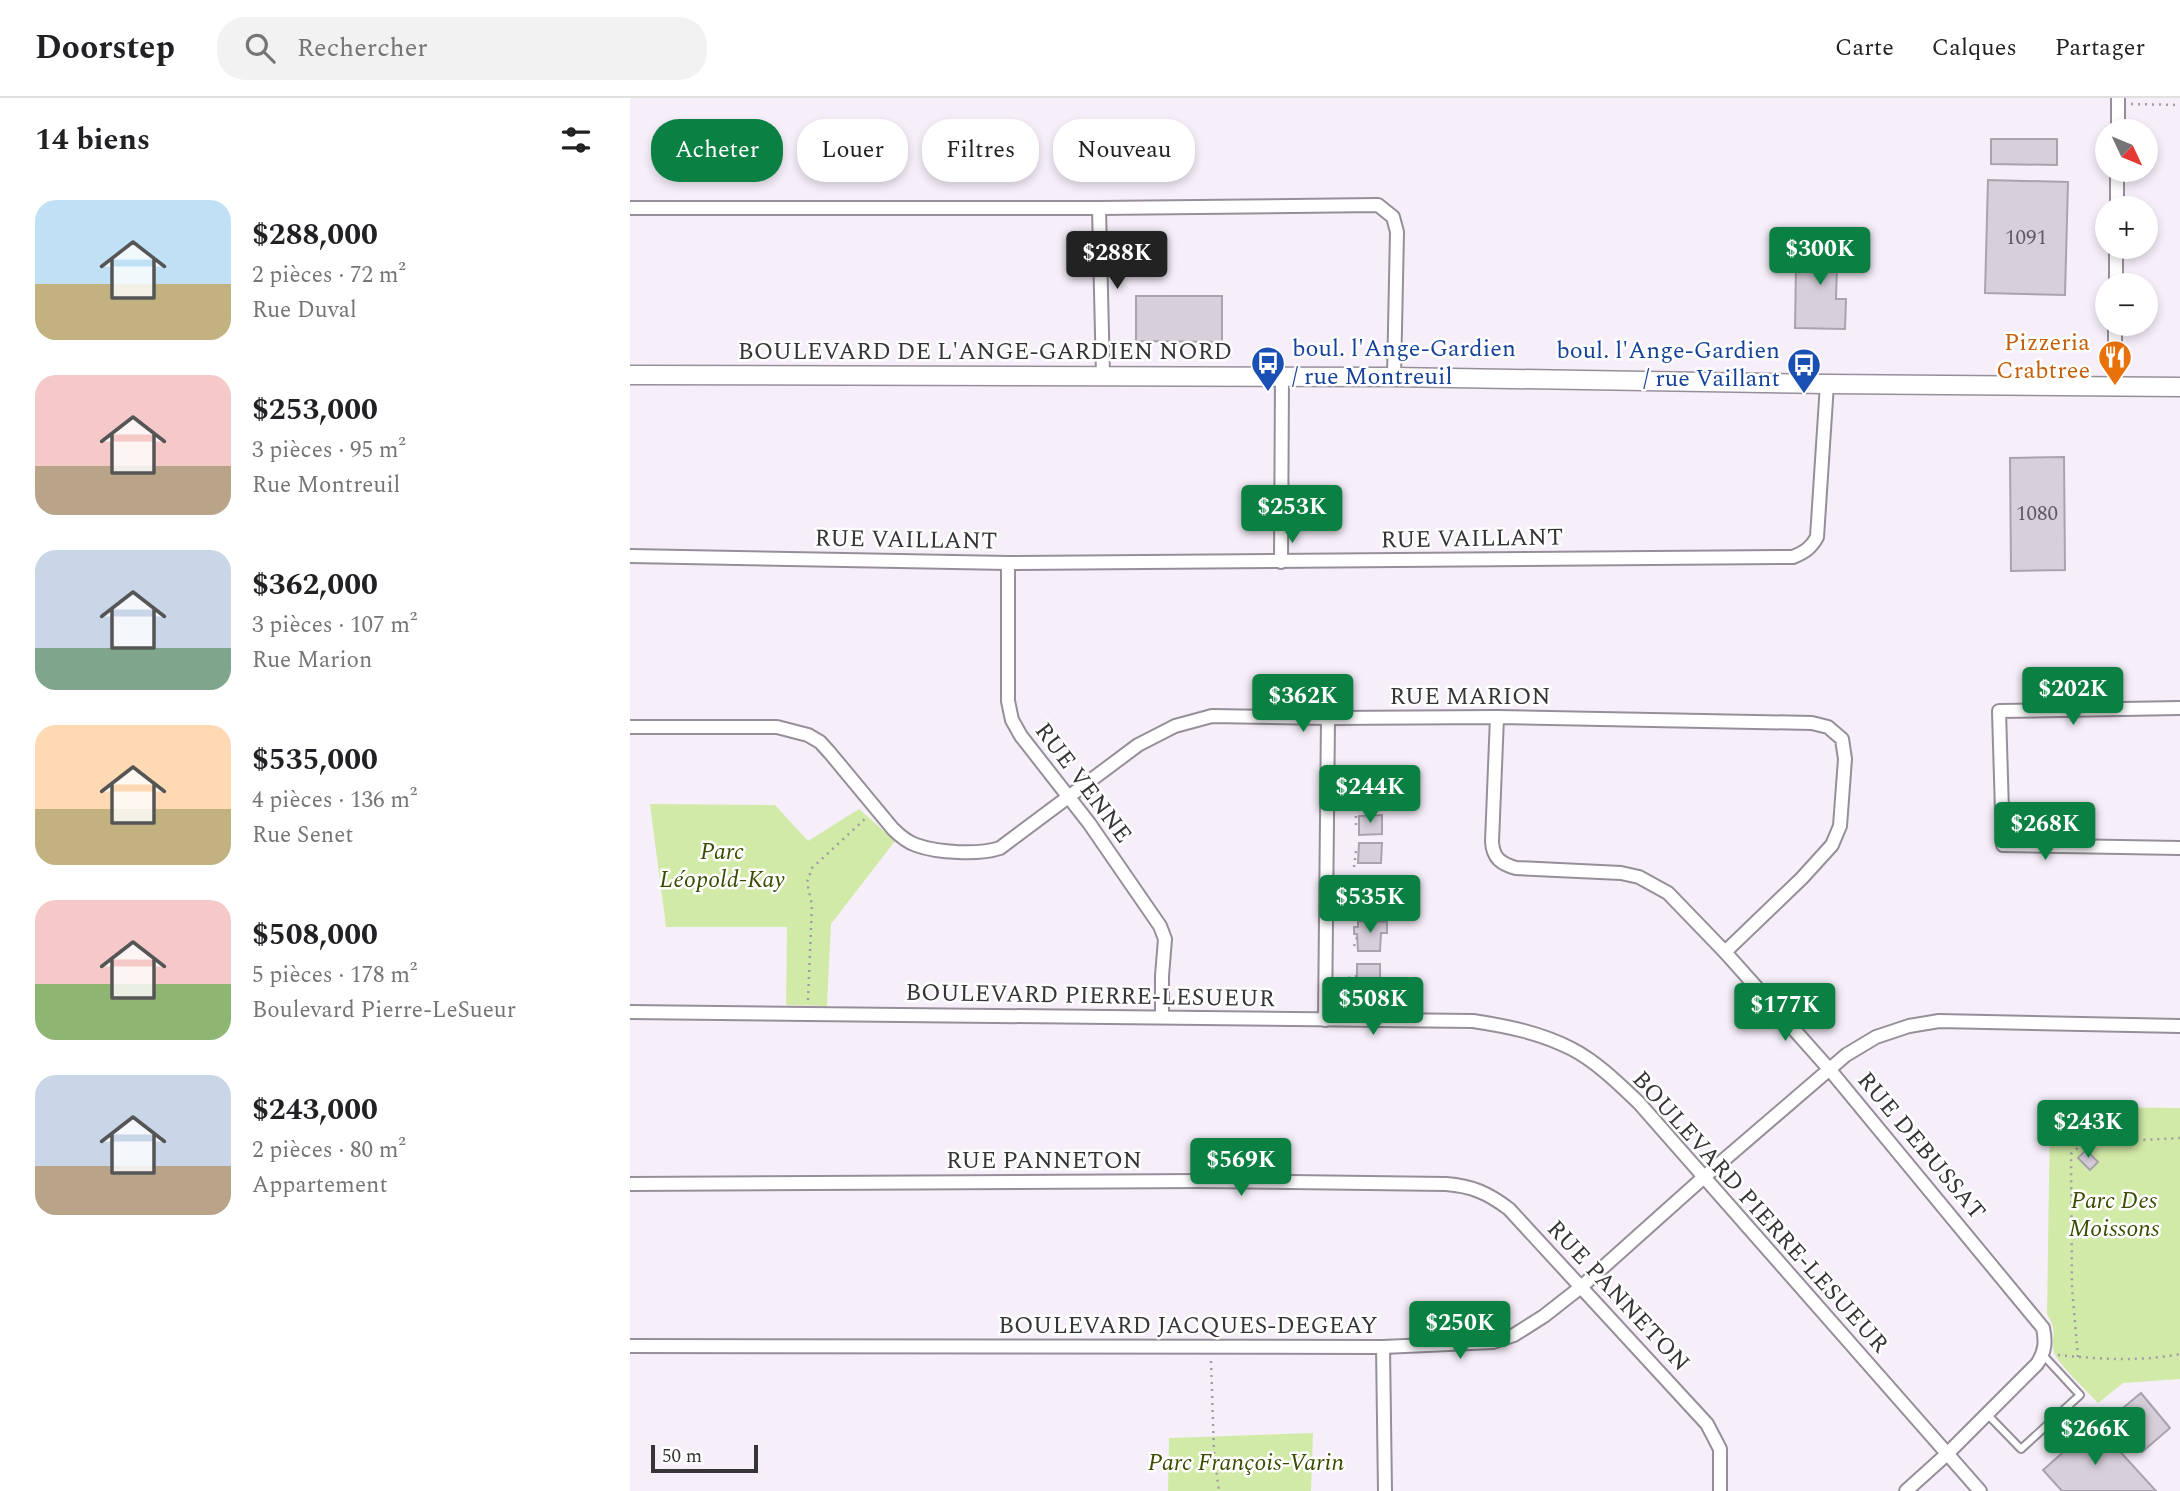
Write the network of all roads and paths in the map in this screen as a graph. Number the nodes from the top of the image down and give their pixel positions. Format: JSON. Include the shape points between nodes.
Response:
{"nodes":[{"id":1,"x":2118,"y":101,"type":"edge"},
{"id":2,"x":2180,"y":105,"type":"edge"},
{"id":3,"x":2118,"y":119,"type":"edge"},
{"id":4,"x":630,"y":208,"type":"edge"},
{"id":5,"x":1099,"y":208,"type":"junction"},
{"id":6,"x":2115,"y":336,"type":"edge"},
{"id":7,"x":630,"y":374,"type":"edge"},
{"id":8,"x":1103,"y":375,"type":"junction"},
{"id":9,"x":1282,"y":377,"type":"junction"},
{"id":10,"x":1394,"y":377,"type":"junction"},
{"id":11,"x":1827,"y":384,"type":"junction"},
{"id":12,"x":2115,"y":387,"type":"junction"},
{"id":13,"x":2180,"y":387,"type":"edge"},
{"id":14,"x":630,"y":556,"type":"edge"},
{"id":15,"x":1281,"y":562,"type":"junction"},
{"id":16,"x":1008,"y":563,"type":"junction"},
{"id":17,"x":2180,"y":708,"type":"edge"},
{"id":18,"x":1497,"y":717,"type":"junction"},
{"id":19,"x":1328,"y":718,"type":"junction"},
{"id":20,"x":630,"y":727,"type":"edge"},
{"id":21,"x":1069,"y":797,"type":"junction"},
{"id":22,"x":876,"y":809,"type":"junction"},
{"id":23,"x":1356,"y":809,"type":"dead end"},
{"id":24,"x":1359,"y":825,"type":"dead end"},
{"id":25,"x":2180,"y":848,"type":"edge"},
{"id":26,"x":1359,"y":852,"type":"dead end"},
{"id":27,"x":1354,"y":867,"type":"dead end"},
{"id":28,"x":1358,"y":894,"type":"dead end"},
{"id":29,"x":1353,"y":903,"type":"dead end"},
{"id":30,"x":1357,"y":937,"type":"dead end"},
{"id":31,"x":1354,"y":946,"type":"dead end"},
{"id":32,"x":1725,"y":951,"type":"junction"},
{"id":33,"x":1357,"y":976,"type":"dead end"},
{"id":34,"x":1348,"y":978,"type":"dead end"},
{"id":35,"x":630,"y":1012,"type":"edge"},
{"id":36,"x":807,"y":1013,"type":"junction"},
{"id":37,"x":1163,"y":1016,"type":"junction"},
{"id":38,"x":1325,"y":1020,"type":"junction"},
{"id":39,"x":2180,"y":1026,"type":"edge"},
{"id":40,"x":1830,"y":1070,"type":"junction"},
{"id":41,"x":2180,"y":1138,"type":"edge"},
{"id":42,"x":1704,"y":1177,"type":"junction"},
{"id":43,"x":630,"y":1184,"type":"edge"},
{"id":44,"x":1581,"y":1287,"type":"junction"},
{"id":45,"x":630,"y":1346,"type":"edge"},
{"id":46,"x":1210,"y":1347,"type":"junction"},
{"id":47,"x":1383,"y":1348,"type":"junction"},
{"id":48,"x":2043,"y":1354,"type":"junction"},
{"id":49,"x":2180,"y":1354,"type":"edge"},
{"id":50,"x":2078,"y":1357,"type":"junction"},
{"id":51,"x":1987,"y":1414,"type":"junction"},
{"id":52,"x":1947,"y":1454,"type":"junction"},
{"id":53,"x":1219,"y":1491,"type":"edge"},
{"id":54,"x":1385,"y":1491,"type":"edge"},
{"id":55,"x":1720,"y":1491,"type":"edge"},
{"id":56,"x":1906,"y":1491,"type":"edge"},
{"id":57,"x":1980,"y":1491,"type":"edge"}],
"edges":[{"from":1,"to":2,"type":"path"},
{"from":1,"to":3,"type":"street"},
{"from":4,"to":5,"type":"street"},
{"from":5,"to":8,"type":"street"},
{"from":5,"to":10,"type":"street","via":[[1378,205],[1393,217],[1397,232]]},
{"from":6,"to":12,"type":"street"},
{"from":7,"to":8,"type":"main road","name":"BOULEVARD DE L'ANGE-GARDIEN NORD"},
{"from":8,"to":9,"type":"main road","name":"BOULEVARD DE L'ANGE-GARDIEN NORD"},
{"from":9,"to":10,"type":"main road","name":"BOULEVARD DE L'ANGE-GARDIEN NORD"},
{"from":9,"to":15,"type":"street"},
{"from":10,"to":11,"type":"main road","name":"BOULEVARD DE L'ANGE-GARDIEN NORD"},
{"from":11,"to":12,"type":"main road","name":"BOULEVARD DE L'ANGE-GARDIEN NORD"},
{"from":11,"to":15,"type":"street","name":"RUE VAILLANT","via":[[1817,537],[1805,552],[1793,557]]},
{"from":12,"to":13,"type":"main road","name":"BOULEVARD DE L'ANGE-GARDIEN NORD"},
{"from":14,"to":16,"type":"street","name":"RUE VAILLANT"},
{"from":15,"to":16,"type":"street","name":"RUE VAILLANT"},
{"from":16,"to":21,"type":"street","name":"RUE VENNE","via":[[1008,701],[1012,720]]},
{"from":17,"to":25,"type":"street","via":[[1999,711],[2003,845]]},
{"from":18,"to":19,"type":"street","name":"RUE MARION"},
{"from":18,"to":32,"type":"street","name":"RUE DEBUSSAT","via":[[1492,842],[1498,860],[1516,868],[1639,877],[1668,892]]},
{"from":18,"to":32,"type":"street","name":"RUE MARION","via":[[1812,723],[1828,727],[1842,739],[1840,826],[1832,845]]},
{"from":19,"to":21,"type":"street","name":"RUE MARION","via":[[1212,716],[1191,721],[1138,745]]},
{"from":19,"to":38,"type":"street"},
{"from":20,"to":22,"type":"street","name":"RUE MARION","via":[[777,727],[808,735],[820,742]]},
{"from":21,"to":22,"type":"street","name":"RUE MARION","via":[[1000,848],[982,852],[914,845]]},
{"from":21,"to":37,"type":"street","name":"RUE VENNE","via":[[1160,926],[1165,939]]},
{"from":22,"to":36,"type":"path","via":[[812,868],[807,882],[812,905]]},
{"from":23,"to":24,"type":"path"},
{"from":26,"to":27,"type":"path"},
{"from":28,"to":29,"type":"path","via":[[1353,894]]},
{"from":30,"to":31,"type":"path"},
{"from":32,"to":40,"type":"street","name":"RUE DEBUSSAT"},
{"from":33,"to":34,"type":"path"},
{"from":35,"to":36,"type":"street","name":"BOULEVARD PIERRE-LESUEUR"},
{"from":36,"to":37,"type":"street","name":"BOULEVARD PIERRE-LESUEUR"},
{"from":37,"to":38,"type":"street","name":"BOULEVARD PIERRE-LESUEUR"},
{"from":38,"to":42,"type":"street","name":"BOULEVARD PIERRE-LESUEUR","via":[[1473,1021],[1531,1032],[1573,1049],[1639,1103]]},
{"from":39,"to":40,"type":"street","name":"BOULEVARD JACQUES-DEGEAY","via":[[1939,1021],[1876,1037]]},
{"from":40,"to":42,"type":"street","name":"BOULEVARD JACQUES-DEGEAY"},
{"from":40,"to":48,"type":"street","name":"RUE DEBUSSAT","via":[[2032,1313],[2043,1328]]},
{"from":41,"to":50,"type":"path","via":[[2083,1143],[2071,1154],[2072,1288]]},
{"from":42,"to":44,"type":"street","name":"BOULEVARD JACQUES-DEGEAY"},
{"from":42,"to":52,"type":"street","name":"BOULEVARD PIERRE-LESUEUR"},
{"from":43,"to":44,"type":"street","name":"RUE PANNETON","via":[[1201,1181],[1457,1185],[1490,1195],[1509,1209]]},
{"from":44,"to":47,"type":"street","name":"BOULEVARD JACQUES-DEGEAY","via":[[1534,1323],[1493,1342]]},
{"from":44,"to":55,"type":"street","name":"RUE PANNETON","via":[[1712,1431],[1720,1449]]},
{"from":45,"to":46,"type":"street","name":"BOULEVARD JACQUES-DEGEAY"},
{"from":46,"to":47,"type":"street","name":"BOULEVARD JACQUES-DEGEAY"},
{"from":46,"to":53,"type":"path"},
{"from":47,"to":54,"type":"street"},
{"from":48,"to":50,"type":"path"},
{"from":48,"to":51,"type":"street"},
{"from":48,"to":51,"type":"lane","via":[[2080,1395],[2021,1449]]},
{"from":49,"to":50,"type":"path","via":[[2110,1360]]},
{"from":51,"to":52,"type":"street"},
{"from":52,"to":56,"type":"street"},
{"from":52,"to":57,"type":"street","name":"BOULEVARD PIERRE-LESUEUR"}]}
